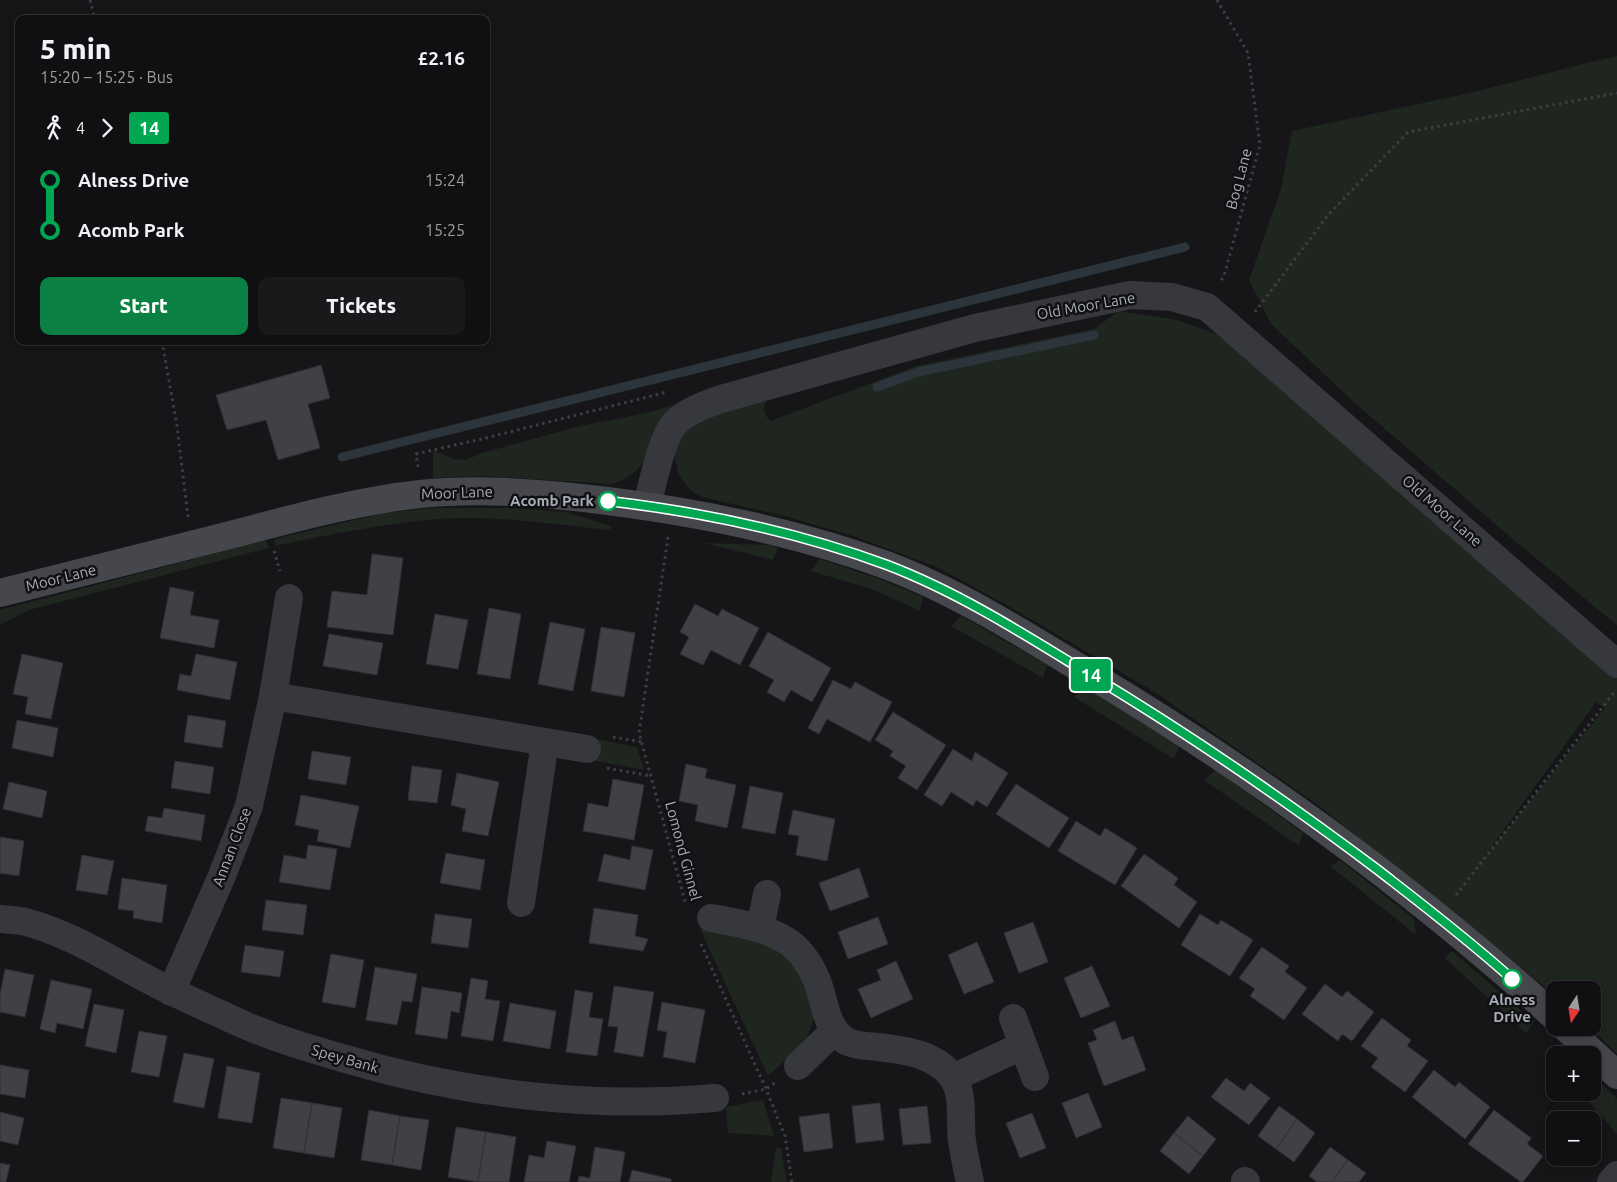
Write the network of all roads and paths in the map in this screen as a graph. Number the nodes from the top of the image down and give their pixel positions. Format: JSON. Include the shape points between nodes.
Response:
{"nodes":[{"id":1,"x":90,"y":0,"type":"edge"},
{"id":2,"x":1217,"y":0,"type":"edge"},
{"id":3,"x":95,"y":15,"type":"edge"},
{"id":4,"x":1617,"y":93,"type":"edge"},
{"id":5,"x":1207,"y":307,"type":"junction"},
{"id":6,"x":1238,"y":334,"type":"junction"},
{"id":7,"x":163,"y":345,"type":"edge"},
{"id":8,"x":669,"y":392,"type":"dead end"},
{"id":9,"x":421,"y":494,"type":"junction"},
{"id":10,"x":659,"y":508,"type":"junction"},
{"id":11,"x":265,"y":526,"type":"junction"},
{"id":12,"x":192,"y":545,"type":"junction"},
{"id":13,"x":0,"y":593,"type":"edge"},
{"id":14,"x":289,"y":598,"type":"joint"},
{"id":15,"x":1617,"y":664,"type":"edge"},
{"id":16,"x":1617,"y":689,"type":"edge"},
{"id":17,"x":273,"y":696,"type":"junction"},
{"id":18,"x":545,"y":742,"type":"junction"},
{"id":19,"x":587,"y":750,"type":"dead end"},
{"id":20,"x":767,"y":894,"type":"dead end"},
{"id":21,"x":521,"y":903,"type":"dead end"},
{"id":22,"x":1438,"y":918,"type":"junction"},
{"id":23,"x":0,"y":919,"type":"edge"},
{"id":24,"x":699,"y":921,"type":"junction"},
{"id":25,"x":760,"y":928,"type":"junction"},
{"id":26,"x":171,"y":992,"type":"junction"},
{"id":27,"x":1546,"y":1009,"type":"edge"},
{"id":28,"x":1013,"y":1018,"type":"dead end"},
{"id":29,"x":834,"y":1031,"type":"junction"},
{"id":30,"x":1575,"y":1036,"type":"edge"},
{"id":31,"x":1022,"y":1046,"type":"junction"},
{"id":32,"x":798,"y":1066,"type":"dead end"},
{"id":33,"x":1617,"y":1075,"type":"edge"},
{"id":34,"x":1035,"y":1077,"type":"dead end"},
{"id":35,"x":952,"y":1078,"type":"junction"},
{"id":36,"x":715,"y":1098,"type":"dead end"},
{"id":37,"x":1617,"y":1175,"type":"edge"},
{"id":38,"x":792,"y":1182,"type":"edge"},
{"id":39,"x":970,"y":1182,"type":"edge"},
{"id":40,"x":1611,"y":1182,"type":"edge"}],
"edges":[{"from":1,"to":3,"type":"path"},
{"from":2,"to":5,"type":"path","name":"Bog Lane","via":[[1248,53],[1260,145],[1224,276]]},
{"from":4,"to":6,"type":"path","via":[[1408,132],[1328,215]]},
{"from":5,"to":6,"type":"street","name":"Old Moor Lane"},
{"from":5,"to":10,"type":"street","name":"Old Moor Lane","via":[[1172,297],[1130,295],[975,328],[721,399],[693,410],[675,423],[660,458]]},
{"from":6,"to":15,"type":"street","name":"Old Moor Lane"},
{"from":7,"to":12,"type":"path"},
{"from":8,"to":9,"type":"path","via":[[416,454]]},
{"from":9,"to":10,"type":"street","name":"Moor Lane","via":[[482,491],[568,496]]},
{"from":9,"to":11,"type":"street","name":"Moor Lane","via":[[373,500]]},
{"from":10,"to":22,"type":"street","name":"Moor Lane","via":[[802,537],[888,566],[1000,620],[1226,760],[1323,829]]},
{"from":10,"to":24,"type":"path","name":"Lomond Ginnel","via":[[639,733]]},
{"from":11,"to":12,"type":"street","name":"Moor Lane"},
{"from":11,"to":14,"type":"path"},
{"from":12,"to":13,"type":"street","name":"Moor Lane"},
{"from":14,"to":17,"type":"street","name":"Annan Close"},
{"from":16,"to":22,"type":"path"},
{"from":17,"to":18,"type":"street"},
{"from":17,"to":26,"type":"street","name":"Annan Close","via":[[246,814],[222,878]]},
{"from":18,"to":19,"type":"street"},
{"from":18,"to":21,"type":"street"},
{"from":20,"to":25,"type":"street"},
{"from":22,"to":27,"type":"street","name":"Moor Lane"},
{"from":23,"to":26,"type":"street","name":"Spey Bank","via":[[24,922],[67,937]]},
{"from":24,"to":25,"type":"street"},
{"from":24,"to":38,"type":"path","name":"Lomond Ginnel","via":[[785,1136]]},
{"from":25,"to":29,"type":"street","via":[[791,943],[806,960],[816,977]]},
{"from":26,"to":36,"type":"street","name":"Spey Bank","via":[[304,1047],[372,1068],[446,1085],[520,1096],[599,1102]]},
{"from":28,"to":31,"type":"street"},
{"from":29,"to":32,"type":"street"},
{"from":29,"to":35,"type":"street","via":[[849,1042],[925,1057],[941,1066]]},
{"from":30,"to":33,"type":"street"},
{"from":31,"to":34,"type":"street"},
{"from":31,"to":35,"type":"street"},
{"from":35,"to":39,"type":"street","via":[[960,1094],[962,1140]]},
{"from":37,"to":40,"type":"street"}]}
